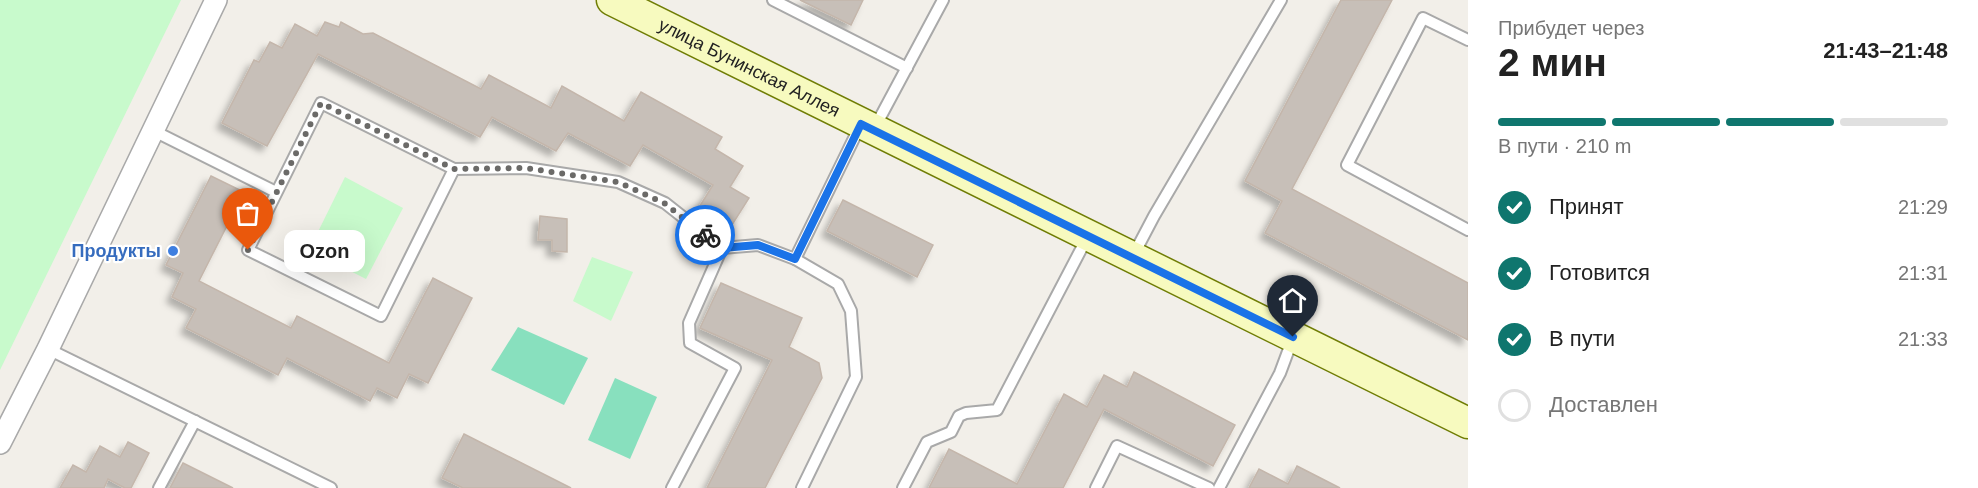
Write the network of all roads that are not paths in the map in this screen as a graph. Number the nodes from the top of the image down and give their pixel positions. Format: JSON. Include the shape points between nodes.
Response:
{"nodes":[{"id":1,"x":216,"y":0,"type":"edge"},
{"id":2,"x":612,"y":0,"type":"edge"},
{"id":3,"x":773,"y":0,"type":"edge"},
{"id":4,"x":943,"y":0,"type":"edge"},
{"id":5,"x":1281,"y":0,"type":"edge"},
{"id":6,"x":1468,"y":40,"type":"edge"},
{"id":7,"x":907,"y":68,"type":"junction"},
{"id":8,"x":868,"y":127,"type":"junction"},
{"id":9,"x":153,"y":130,"type":"junction"},
{"id":10,"x":454,"y":169,"type":"junction"},
{"id":11,"x":276,"y":192,"type":"junction"},
{"id":12,"x":1468,"y":230,"type":"edge"},
{"id":13,"x":1088,"y":236,"type":"junction"},
{"id":14,"x":722,"y":248,"type":"junction"},
{"id":15,"x":1132,"y":257,"type":"junction"},
{"id":16,"x":795,"y":259,"type":"junction"},
{"id":17,"x":1293,"y":337,"type":"junction"},
{"id":18,"x":48,"y":349,"type":"junction"},
{"id":19,"x":195,"y":421,"type":"junction"},
{"id":20,"x":1468,"y":423,"type":"edge"},
{"id":21,"x":0,"y":443,"type":"edge"},
{"id":22,"x":159,"y":488,"type":"edge"},
{"id":23,"x":331,"y":488,"type":"edge"},
{"id":24,"x":672,"y":488,"type":"edge"},
{"id":25,"x":802,"y":488,"type":"edge"},
{"id":26,"x":903,"y":488,"type":"edge"},
{"id":27,"x":1096,"y":488,"type":"edge"},
{"id":28,"x":1209,"y":488,"type":"edge"},
{"id":29,"x":1219,"y":488,"type":"edge"}],
"edges":[{"from":1,"to":9,"type":"street"},
{"from":2,"to":8,"type":"street","name":"улица Бунинская Аллея"},
{"from":3,"to":7,"type":"lane"},
{"from":4,"to":7,"type":"lane"},
{"from":5,"to":15,"type":"lane"},
{"from":6,"to":12,"type":"lane","via":[[1423,18],[1347,165]]},
{"from":7,"to":8,"type":"lane"},
{"from":8,"to":13,"type":"street","name":"улица Бунинская Аллея"},
{"from":8,"to":16,"type":"lane"},
{"from":9,"to":11,"type":"lane"},
{"from":9,"to":18,"type":"street"},
{"from":10,"to":11,"type":"lane","via":[[321,103]]},
{"from":10,"to":11,"type":"lane","via":[[381,316],[248,250]]},
{"from":10,"to":14,"type":"lane","via":[[526,168],[618,182],[664,203]]},
{"from":13,"to":15,"type":"street","name":"улица Бунинская Аллея"},
{"from":13,"to":26,"type":"lane","via":[[997,410],[959,416],[951,432],[927,442]]},
{"from":14,"to":16,"type":"lane","via":[[758,245]]},
{"from":14,"to":24,"type":"lane","via":[[689,323],[690,343],[735,368]]},
{"from":15,"to":17,"type":"street","name":"улица Бунинская Аллея"},
{"from":16,"to":25,"type":"lane","via":[[838,284],[851,311],[856,377]]},
{"from":17,"to":20,"type":"street","name":"улица Бунинская Аллея"},
{"from":17,"to":29,"type":"lane","via":[[1280,373]]},
{"from":18,"to":19,"type":"lane"},
{"from":18,"to":21,"type":"street"},
{"from":19,"to":22,"type":"lane"},
{"from":19,"to":23,"type":"lane"},
{"from":27,"to":28,"type":"lane","via":[[1117,446]]}]}
